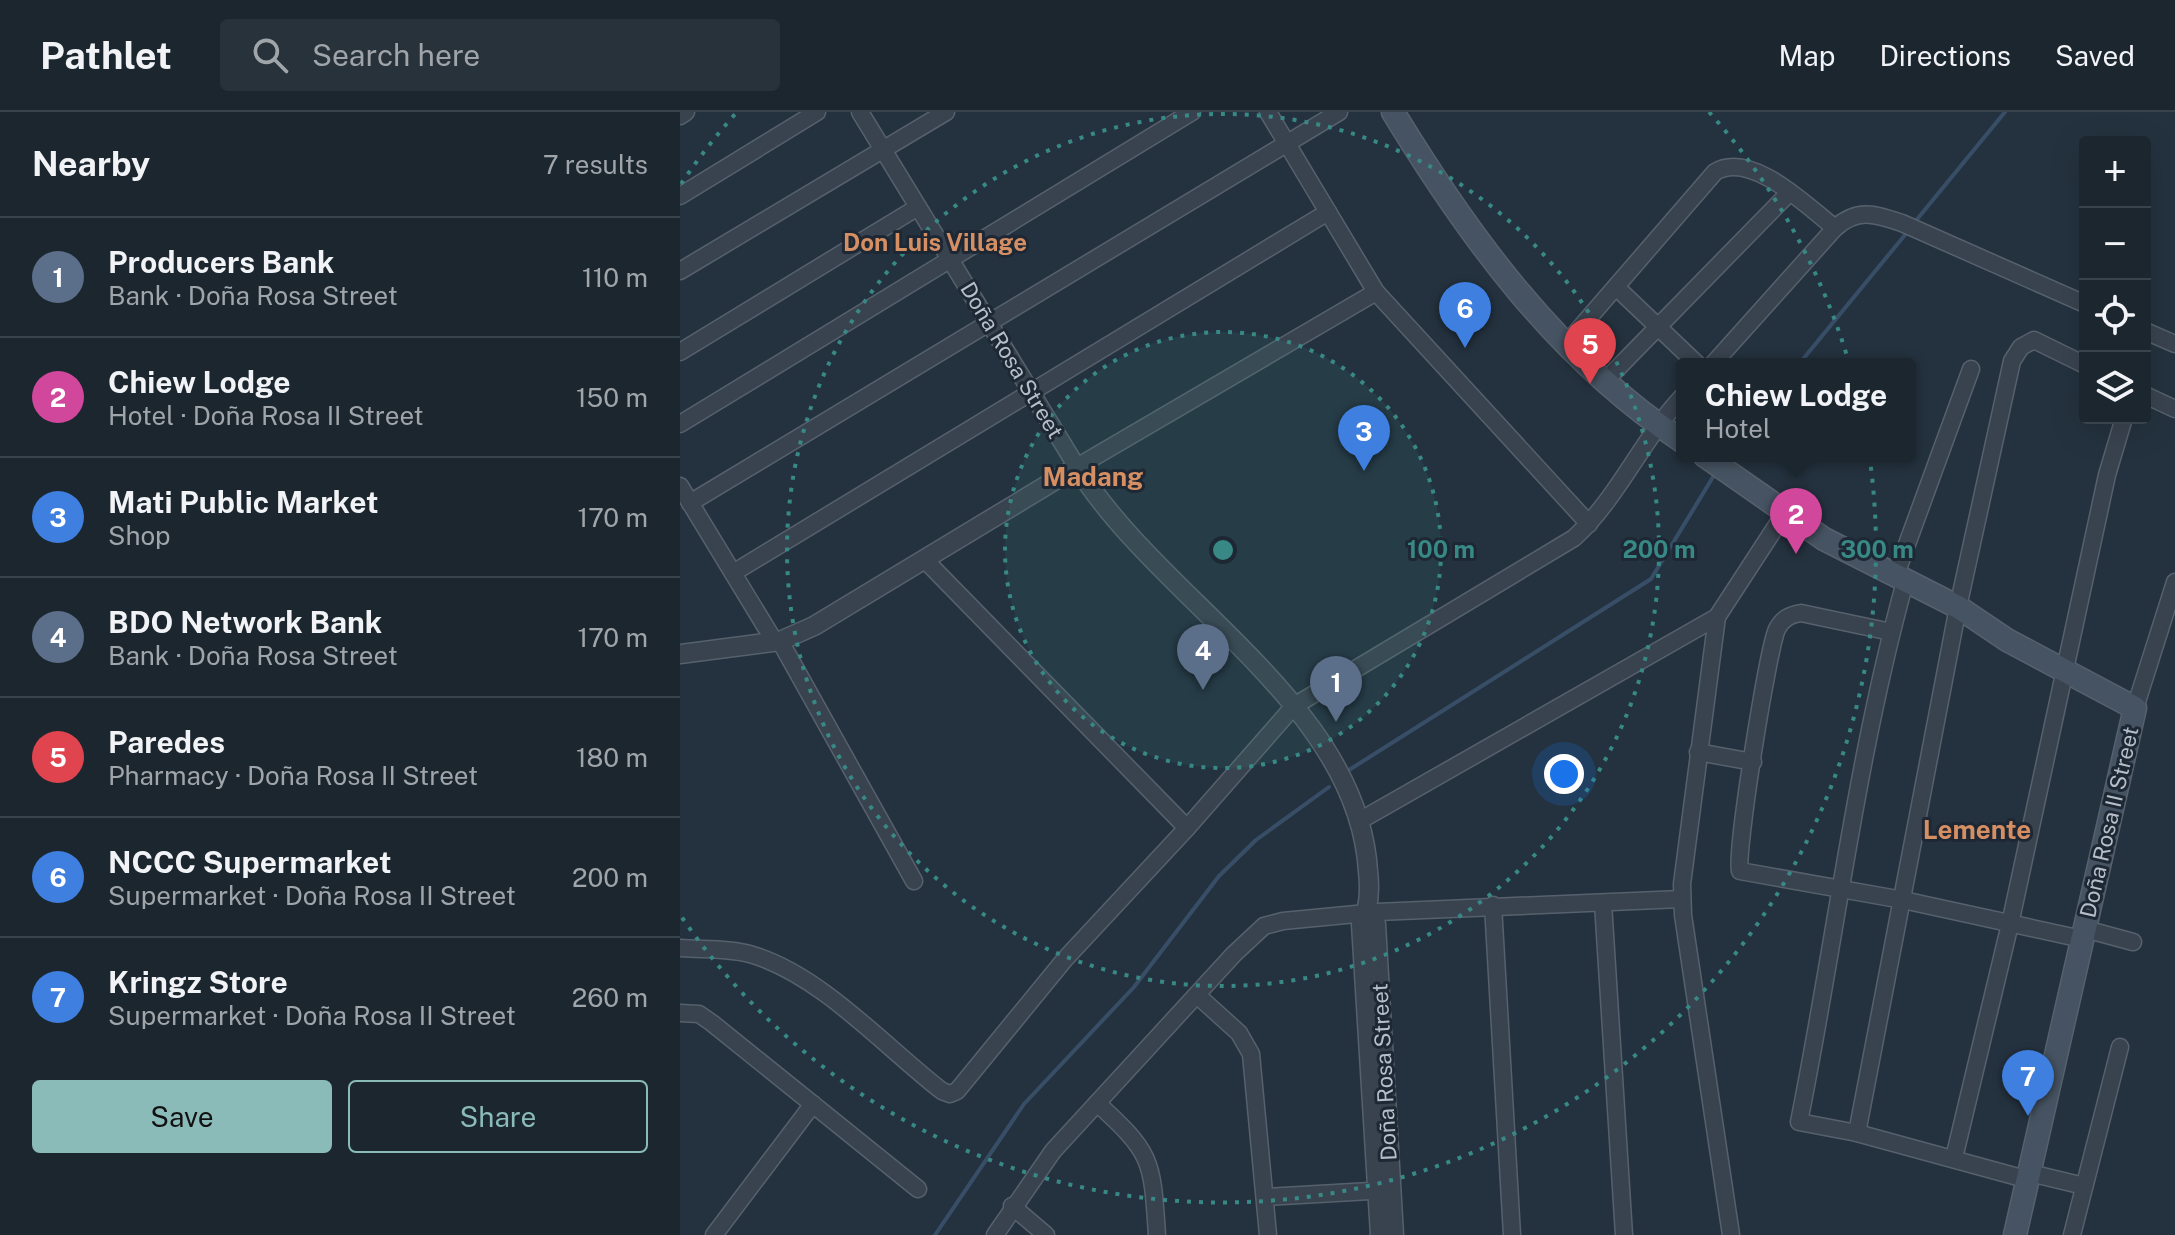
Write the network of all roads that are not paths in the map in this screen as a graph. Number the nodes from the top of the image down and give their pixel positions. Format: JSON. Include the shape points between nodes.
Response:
{"nodes":[{"id":1,"x":686,"y":112,"type":"edge"},
{"id":2,"x":817,"y":112,"type":"edge"},
{"id":3,"x":860,"y":112,"type":"edge"},
{"id":4,"x":946,"y":112,"type":"edge"},
{"id":5,"x":1192,"y":112,"type":"edge"},
{"id":6,"x":1268,"y":112,"type":"edge"},
{"id":7,"x":1339,"y":112,"type":"edge"},
{"id":8,"x":1393,"y":112,"type":"edge"},
{"id":9,"x":680,"y":116,"type":"edge"},
{"id":10,"x":1287,"y":143,"type":"junction"},
{"id":11,"x":883,"y":150,"type":"junction"},
{"id":12,"x":1790,"y":192,"type":"junction"},
{"id":13,"x":680,"y":196,"type":"edge"},
{"id":14,"x":918,"y":207,"type":"junction"},
{"id":15,"x":1328,"y":212,"type":"junction"},
{"id":16,"x":1835,"y":228,"type":"junction"},
{"id":17,"x":951,"y":261,"type":"junction"},
{"id":18,"x":680,"y":271,"type":"edge"},
{"id":19,"x":1616,"y":287,"type":"junction"},
{"id":20,"x":1376,"y":292,"type":"junction"},
{"id":21,"x":2079,"y":301,"type":"edge"},
{"id":22,"x":989,"y":324,"type":"junction"},
{"id":23,"x":1658,"y":327,"type":"junction"},
{"id":24,"x":2151,"y":334,"type":"edge"},
{"id":25,"x":1567,"y":343,"type":"junction"},
{"id":26,"x":2175,"y":344,"type":"edge"},
{"id":27,"x":680,"y":352,"type":"edge"},
{"id":28,"x":1691,"y":358,"type":"edge"},
{"id":29,"x":1718,"y":358,"type":"edge"},
{"id":30,"x":2079,"y":362,"type":"edge"},
{"id":31,"x":1971,"y":369,"type":"dead end"},
{"id":32,"x":1606,"y":380,"type":"junction"},
{"id":33,"x":1032,"y":393,"type":"junction"},
{"id":34,"x":2151,"y":398,"type":"edge"},
{"id":35,"x":1676,"y":403,"type":"edge"},
{"id":36,"x":2175,"y":409,"type":"edge"},
{"id":37,"x":680,"y":424,"type":"edge"},
{"id":38,"x":1657,"y":424,"type":"junction"},
{"id":39,"x":2122,"y":424,"type":"edge"},
{"id":40,"x":1676,"y":437,"type":"edge"},
{"id":41,"x":1714,"y":462,"type":"edge"},
{"id":42,"x":1077,"y":467,"type":"junction"},
{"id":43,"x":680,"y":486,"type":"edge"},
{"id":44,"x":690,"y":503,"type":"junction"},
{"id":45,"x":1786,"y":511,"type":"junction"},
{"id":46,"x":1589,"y":524,"type":"junction"},
{"id":47,"x":925,"y":560,"type":"junction"},
{"id":48,"x":733,"y":573,"type":"junction"},
{"id":49,"x":1900,"y":580,"type":"junction"},
{"id":50,"x":2175,"y":582,"type":"edge"},
{"id":51,"x":1958,"y":607,"type":"junction"},
{"id":52,"x":1717,"y":617,"type":"junction"},
{"id":53,"x":1891,"y":632,"type":"junction"},
{"id":54,"x":776,"y":640,"type":"junction"},
{"id":55,"x":680,"y":654,"type":"edge"},
{"id":56,"x":2066,"y":669,"type":"junction"},
{"id":57,"x":1294,"y":706,"type":"junction"},
{"id":58,"x":2135,"y":708,"type":"junction"},
{"id":59,"x":1698,"y":752,"type":"junction"},
{"id":60,"x":1753,"y":762,"type":"junction"},
{"id":61,"x":1361,"y":820,"type":"junction"},
{"id":62,"x":1187,"y":828,"type":"junction"},
{"id":63,"x":914,"y":881,"type":"dead end"},
{"id":64,"x":1841,"y":890,"type":"junction"},
{"id":65,"x":1681,"y":899,"type":"junction"},
{"id":66,"x":1903,"y":900,"type":"junction"},
{"id":67,"x":1603,"y":903,"type":"junction"},
{"id":68,"x":1493,"y":905,"type":"junction"},
{"id":69,"x":1367,"y":913,"type":"junction"},
{"id":70,"x":2010,"y":924,"type":"junction"},
{"id":71,"x":2084,"y":934,"type":"junction"},
{"id":72,"x":2133,"y":942,"type":"dead end"},
{"id":73,"x":680,"y":948,"type":"edge"},
{"id":74,"x":1198,"y":996,"type":"junction"},
{"id":75,"x":680,"y":1013,"type":"edge"},
{"id":76,"x":2120,"y":1047,"type":"dead end"},
{"id":77,"x":1097,"y":1103,"type":"junction"},
{"id":78,"x":813,"y":1104,"type":"junction"},
{"id":79,"x":1857,"y":1133,"type":"junction"},
{"id":80,"x":1954,"y":1158,"type":"junction"},
{"id":81,"x":2029,"y":1177,"type":"junction"},
{"id":82,"x":2084,"y":1186,"type":"junction"},
{"id":83,"x":918,"y":1189,"type":"dead end"},
{"id":84,"x":1384,"y":1190,"type":"junction"},
{"id":85,"x":1266,"y":1197,"type":"junction"},
{"id":86,"x":1012,"y":1206,"type":"junction"},
{"id":87,"x":714,"y":1235,"type":"edge"},
{"id":88,"x":995,"y":1235,"type":"edge"},
{"id":89,"x":1046,"y":1235,"type":"edge"},
{"id":90,"x":1157,"y":1235,"type":"edge"},
{"id":91,"x":1268,"y":1235,"type":"edge"},
{"id":92,"x":1380,"y":1235,"type":"edge"},
{"id":93,"x":1394,"y":1235,"type":"edge"},
{"id":94,"x":1512,"y":1235,"type":"edge"},
{"id":95,"x":1624,"y":1235,"type":"edge"},
{"id":96,"x":1731,"y":1235,"type":"edge"},
{"id":97,"x":2015,"y":1235,"type":"edge"},
{"id":98,"x":2072,"y":1235,"type":"edge"}],
"edges":[{"from":1,"to":9,"type":"street"},
{"from":2,"to":13,"type":"street"},
{"from":3,"to":11,"type":"street","name":"Doña Rosa Street"},
{"from":4,"to":11,"type":"street"},
{"from":5,"to":17,"type":"street"},
{"from":6,"to":10,"type":"street"},
{"from":7,"to":10,"type":"street"},
{"from":8,"to":25,"type":"main road","via":[[1472,236]]},
{"from":10,"to":15,"type":"street"},
{"from":10,"to":22,"type":"street"},
{"from":11,"to":14,"type":"street","name":"Doña Rosa Street"},
{"from":11,"to":18,"type":"street"},
{"from":12,"to":16,"type":"street"},
{"from":12,"to":19,"type":"street","via":[[1744,166],[1724,166]]},
{"from":12,"to":23,"type":"street"},
{"from":14,"to":17,"type":"street","name":"Doña Rosa Street"},
{"from":14,"to":27,"type":"street"},
{"from":15,"to":20,"type":"street"},
{"from":15,"to":33,"type":"street"},
{"from":16,"to":21,"type":"street","via":[[1855,213],[1877,215]]},
{"from":16,"to":29,"type":"street"},
{"from":17,"to":22,"type":"street","name":"Doña Rosa Street"},
{"from":17,"to":37,"type":"street"},
{"from":19,"to":23,"type":"street"},
{"from":19,"to":25,"type":"street"},
{"from":20,"to":42,"type":"street"},
{"from":20,"to":46,"type":"street"},
{"from":22,"to":33,"type":"street","name":"Doña Rosa Street"},
{"from":22,"to":44,"type":"street"},
{"from":23,"to":28,"type":"street"},
{"from":23,"to":32,"type":"street"},
{"from":24,"to":26,"type":"street"},
{"from":25,"to":32,"type":"main road"},
{"from":30,"to":51,"type":"street","via":[[2034,340],[2016,353]]},
{"from":31,"to":49,"type":"street"},
{"from":32,"to":38,"type":"main road"},
{"from":33,"to":42,"type":"street","name":"Doña Rosa Street"},
{"from":33,"to":48,"type":"street"},
{"from":34,"to":36,"type":"street"},
{"from":35,"to":38,"type":"street"},
{"from":38,"to":40,"type":"main road"},
{"from":38,"to":46,"type":"street"},
{"from":39,"to":56,"type":"street"},
{"from":41,"to":45,"type":"main road","name":"Doña Rosa II Street"},
{"from":42,"to":47,"type":"street"},
{"from":42,"to":57,"type":"street","name":"Doña Rosa Street","via":[[1112,517]]},
{"from":43,"to":44,"type":"street"},
{"from":44,"to":48,"type":"street"},
{"from":45,"to":49,"type":"main road","name":"Doña Rosa II Street","via":[[1824,539]]},
{"from":45,"to":52,"type":"street"},
{"from":46,"to":57,"type":"street","via":[[1544,558]]},
{"from":47,"to":54,"type":"street","via":[[814,626]]},
{"from":47,"to":62,"type":"street"},
{"from":48,"to":54,"type":"street"},
{"from":49,"to":51,"type":"main road","name":"Doña Rosa II Street"},
{"from":49,"to":53,"type":"street"},
{"from":50,"to":58,"type":"street"},
{"from":51,"to":56,"type":"main road","name":"Doña Rosa II Street","via":[[2007,640]]},
{"from":51,"to":66,"type":"street"},
{"from":52,"to":59,"type":"street"},
{"from":52,"to":61,"type":"street"},
{"from":53,"to":60,"type":"street","via":[[1801,613],[1783,620],[1772,643]]},
{"from":53,"to":64,"type":"street"},
{"from":54,"to":55,"type":"street"},
{"from":54,"to":63,"type":"street"},
{"from":56,"to":58,"type":"main road","name":"Doña Rosa II Street"},
{"from":56,"to":70,"type":"street"},
{"from":57,"to":61,"type":"street","name":"Doña Rosa Street","via":[[1337,768]]},
{"from":57,"to":62,"type":"street"},
{"from":58,"to":71,"type":"main road","name":"Doña Rosa II Street"},
{"from":59,"to":60,"type":"street"},
{"from":59,"to":65,"type":"street"},
{"from":60,"to":64,"type":"street","via":[[1740,871]]},
{"from":61,"to":69,"type":"street","name":"Doña Rosa Street","via":[[1368,859]]},
{"from":62,"to":73,"type":"street","via":[[950,1094],[791,973],[752,954]]},
{"from":64,"to":66,"type":"street"},
{"from":64,"to":79,"type":"street","via":[[1799,1122]]},
{"from":65,"to":67,"type":"street"},
{"from":65,"to":96,"type":"street"},
{"from":66,"to":70,"type":"street"},
{"from":66,"to":79,"type":"street"},
{"from":67,"to":68,"type":"street"},
{"from":67,"to":95,"type":"street"},
{"from":68,"to":69,"type":"street"},
{"from":68,"to":94,"type":"street"},
{"from":69,"to":74,"type":"street","via":[[1264,926]]},
{"from":69,"to":84,"type":"street","name":"Doña Rosa Street","via":[[1361,924]]},
{"from":70,"to":71,"type":"street"},
{"from":70,"to":80,"type":"street"},
{"from":71,"to":72,"type":"street"},
{"from":71,"to":81,"type":"main road","name":"Doña Rosa II Street"},
{"from":74,"to":77,"type":"street"},
{"from":74,"to":85,"type":"street","via":[[1239,1033],[1251,1054]]},
{"from":75,"to":78,"type":"street","via":[[699,1014]]},
{"from":76,"to":82,"type":"street"},
{"from":77,"to":86,"type":"street"},
{"from":77,"to":90,"type":"street","via":[[1148,1158]]},
{"from":78,"to":83,"type":"street"},
{"from":78,"to":87,"type":"street"},
{"from":79,"to":80,"type":"street"},
{"from":80,"to":81,"type":"street"},
{"from":81,"to":82,"type":"street"},
{"from":81,"to":97,"type":"main road","name":"Doña Rosa II Street"},
{"from":82,"to":98,"type":"street"},
{"from":84,"to":85,"type":"street"},
{"from":84,"to":92,"type":"street","name":"Doña Rosa Street"},
{"from":84,"to":93,"type":"street","name":"Doña Rosa Street"},
{"from":85,"to":91,"type":"street"},
{"from":86,"to":88,"type":"street"},
{"from":86,"to":89,"type":"street"}]}
